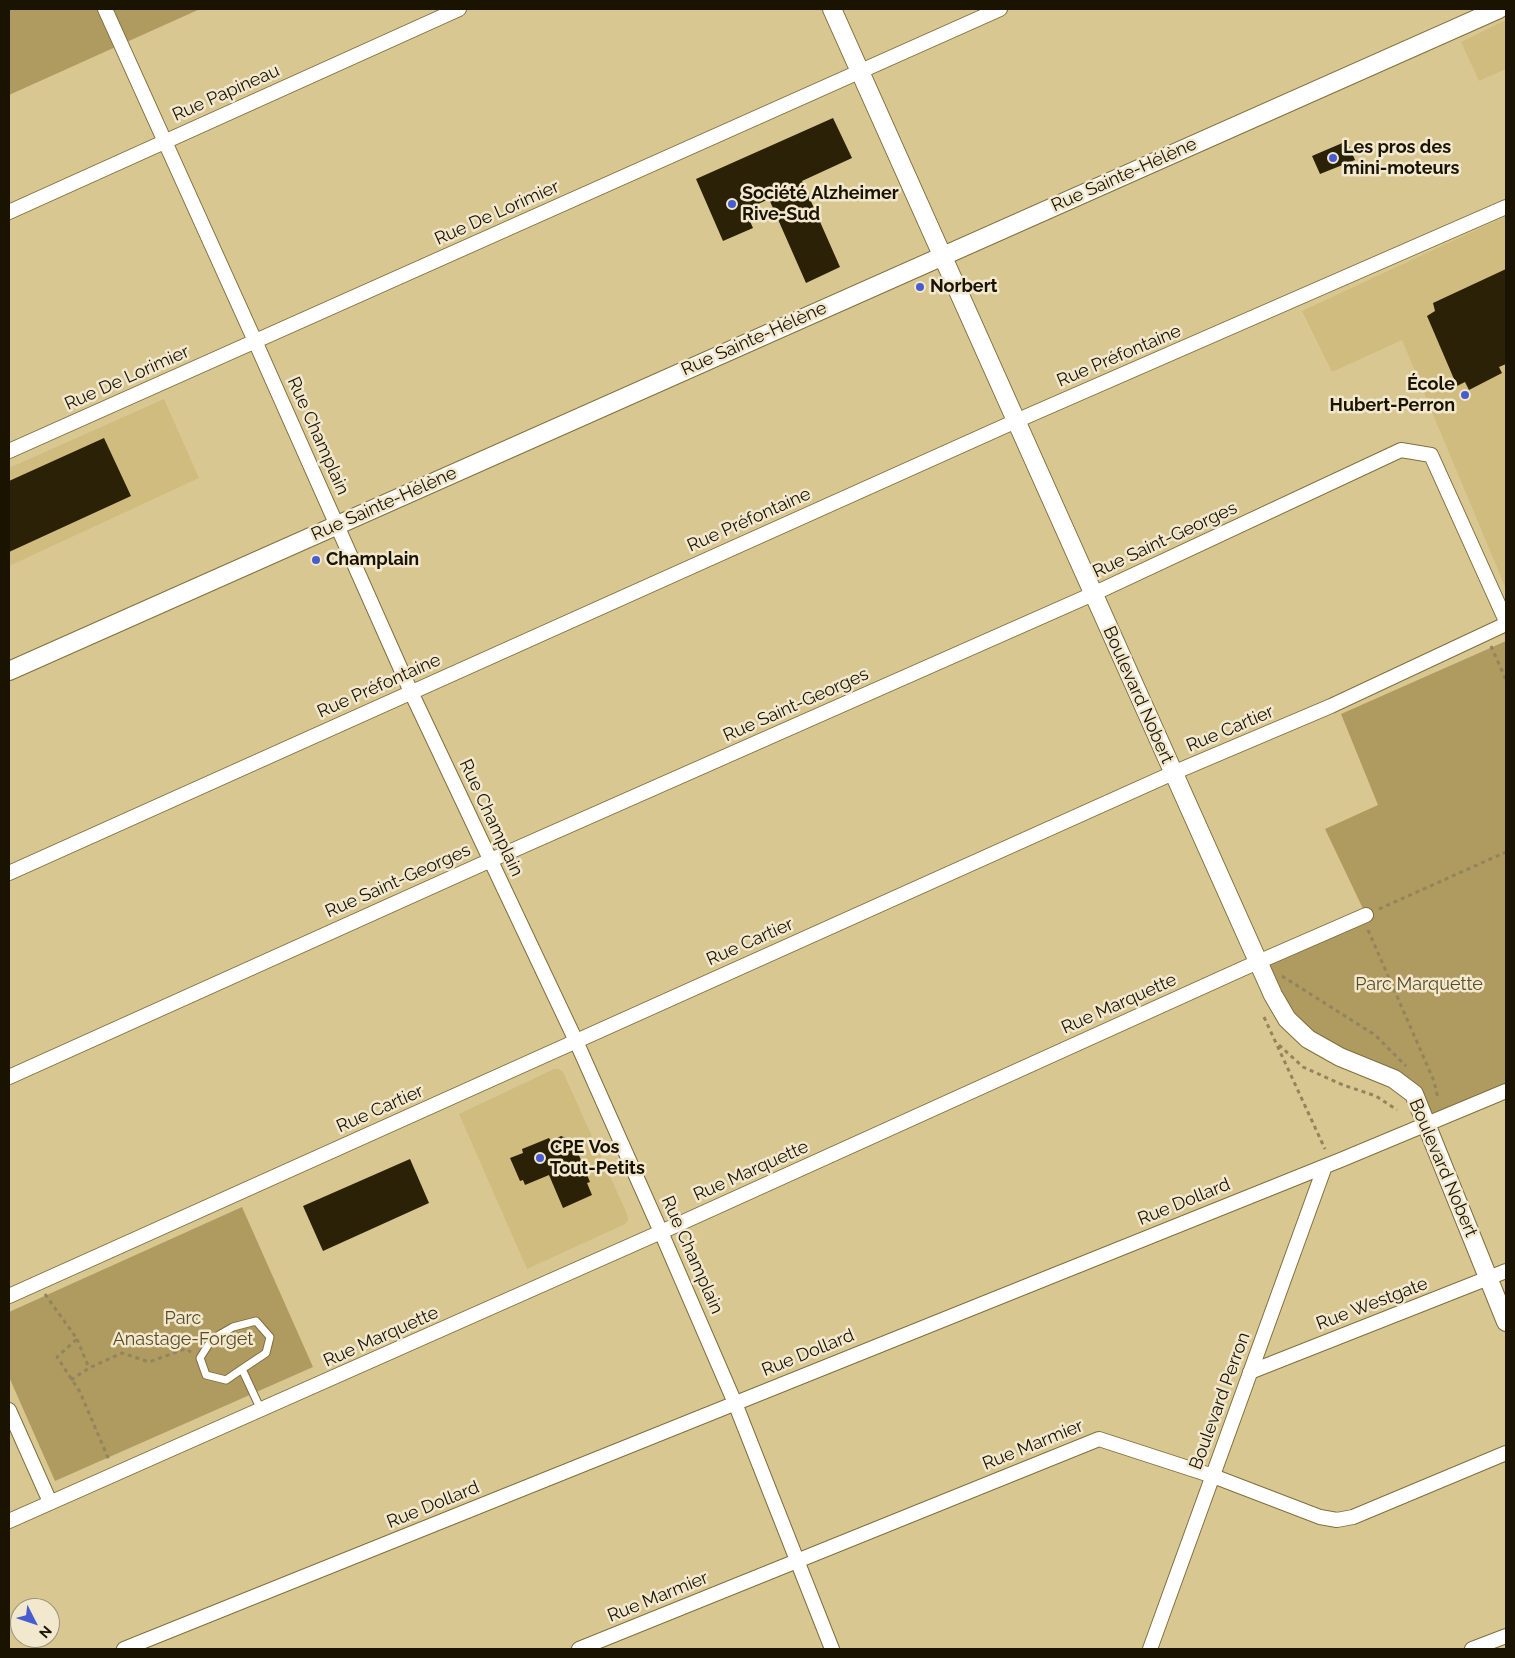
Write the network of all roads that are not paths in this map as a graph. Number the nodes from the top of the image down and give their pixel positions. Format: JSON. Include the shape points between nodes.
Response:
{"nodes":[{"id":1,"x":105,"y":9,"type":"edge"},
{"id":2,"x":459,"y":9,"type":"edge"},
{"id":3,"x":832,"y":9,"type":"edge"},
{"id":4,"x":1000,"y":9,"type":"edge"},
{"id":5,"x":1499,"y":9,"type":"edge"},
{"id":6,"x":860,"y":72,"type":"junction"},
{"id":7,"x":165,"y":142,"type":"junction"},
{"id":8,"x":1506,"y":207,"type":"edge"},
{"id":9,"x":9,"y":212,"type":"edge"},
{"id":10,"x":942,"y":255,"type":"junction"},
{"id":11,"x":255,"y":341,"type":"junction"},
{"id":12,"x":1016,"y":421,"type":"junction"},
{"id":13,"x":9,"y":451,"type":"edge"},
{"id":14,"x":337,"y":525,"type":"junction"},
{"id":15,"x":1093,"y":594,"type":"junction"},
{"id":16,"x":1506,"y":623,"type":"edge"},
{"id":17,"x":9,"y":671,"type":"edge"},
{"id":18,"x":411,"y":692,"type":"junction"},
{"id":19,"x":1173,"y":773,"type":"junction"},
{"id":20,"x":490,"y":860,"type":"junction"},
{"id":21,"x":9,"y":873,"type":"edge"},
{"id":22,"x":1366,"y":915,"type":"road end"},
{"id":23,"x":1258,"y":962,"type":"junction"},
{"id":24,"x":576,"y":1041,"type":"junction"},
{"id":25,"x":9,"y":1077,"type":"edge"},
{"id":26,"x":1506,"y":1090,"type":"edge"},
{"id":27,"x":1426,"y":1124,"type":"junction"},
{"id":28,"x":1325,"y":1166,"type":"junction"},
{"id":29,"x":662,"y":1232,"type":"junction"},
{"id":30,"x":1506,"y":1271,"type":"edge"},
{"id":31,"x":1489,"y":1279,"type":"junction"},
{"id":32,"x":9,"y":1296,"type":"edge"},
{"id":33,"x":1506,"y":1322,"type":"edge"},
{"id":34,"x":242,"y":1369,"type":"junction"},
{"id":35,"x":1250,"y":1372,"type":"junction"},
{"id":36,"x":735,"y":1403,"type":"junction"},
{"id":37,"x":9,"y":1410,"type":"edge"},
{"id":38,"x":260,"y":1410,"type":"junction"},
{"id":39,"x":1506,"y":1453,"type":"edge"},
{"id":40,"x":1213,"y":1476,"type":"junction"},
{"id":41,"x":50,"y":1502,"type":"junction"},
{"id":42,"x":9,"y":1521,"type":"edge"},
{"id":43,"x":796,"y":1561,"type":"junction"},
{"id":44,"x":1506,"y":1636,"type":"edge"},
{"id":45,"x":124,"y":1649,"type":"edge"},
{"id":46,"x":579,"y":1649,"type":"edge"},
{"id":47,"x":832,"y":1649,"type":"edge"},
{"id":48,"x":1150,"y":1649,"type":"edge"},
{"id":49,"x":1472,"y":1649,"type":"edge"}],
"edges":[{"from":1,"to":7,"type":"street","name":"Rue Champlain"},
{"from":2,"to":7,"type":"street","name":"Rue Papineau"},
{"from":3,"to":6,"type":"street","name":"Boulevard Nobert"},
{"from":4,"to":6,"type":"street","name":"Rue De Lorimier"},
{"from":5,"to":10,"type":"street","name":"Rue Sainte-Hélène"},
{"from":6,"to":10,"type":"street","name":"Boulevard Nobert"},
{"from":6,"to":11,"type":"street","name":"Rue De Lorimier"},
{"from":7,"to":9,"type":"street","name":"Rue Papineau"},
{"from":7,"to":11,"type":"street","name":"Rue Champlain"},
{"from":8,"to":12,"type":"street","name":"Rue Préfontaine"},
{"from":10,"to":12,"type":"street","name":"Boulevard Nobert"},
{"from":10,"to":14,"type":"street","name":"Rue Sainte-Hélène"},
{"from":11,"to":13,"type":"street","name":"Rue De Lorimier"},
{"from":11,"to":14,"type":"street","name":"Rue Champlain"},
{"from":12,"to":15,"type":"street","name":"Boulevard Nobert"},
{"from":12,"to":18,"type":"street","name":"Rue Préfontaine"},
{"from":14,"to":17,"type":"street","name":"Rue Sainte-Hélène"},
{"from":14,"to":18,"type":"street","name":"Rue Champlain"},
{"from":15,"to":16,"type":"street","name":"Rue Saint-Georges","via":[[1401,450],[1431,455]]},
{"from":15,"to":19,"type":"street","name":"Boulevard Nobert"},
{"from":15,"to":20,"type":"street","name":"Rue Saint-Georges"},
{"from":16,"to":19,"type":"street","name":"Rue Cartier","via":[[1331,706]]},
{"from":18,"to":20,"type":"street","name":"Rue Champlain"},
{"from":18,"to":21,"type":"street","name":"Rue Préfontaine"},
{"from":19,"to":23,"type":"street","name":"Boulevard Nobert"},
{"from":19,"to":24,"type":"street","name":"Rue Cartier"},
{"from":20,"to":24,"type":"street","name":"Rue Champlain"},
{"from":20,"to":25,"type":"street","name":"Rue Saint-Georges"},
{"from":22,"to":23,"type":"street","name":"Rue Marquette"},
{"from":23,"to":27,"type":"street","name":"Boulevard Nobert","via":[[1287,1019],[1308,1039],[1340,1057],[1394,1079],[1414,1094]]},
{"from":23,"to":29,"type":"street","name":"Rue Marquette"},
{"from":24,"to":29,"type":"street","name":"Rue Champlain"},
{"from":24,"to":32,"type":"street","name":"Rue Cartier"},
{"from":26,"to":27,"type":"street","name":"Rue Dollard"},
{"from":27,"to":28,"type":"street","name":"Rue Dollard"},
{"from":27,"to":31,"type":"street","name":"Boulevard Nobert"},
{"from":28,"to":35,"type":"street","name":"Boulevard Perron"},
{"from":28,"to":36,"type":"street","name":"Rue Dollard"},
{"from":29,"to":36,"type":"street","name":"Rue Champlain"},
{"from":29,"to":38,"type":"street","name":"Rue Marquette"},
{"from":30,"to":31,"type":"street","name":"Rue Westgate"},
{"from":31,"to":33,"type":"street","name":"Boulevard Nobert"},
{"from":31,"to":35,"type":"street","name":"Rue Westgate"},
{"from":34,"to":34,"type":"lane","via":[[266,1353],[270,1338],[256,1321],[233,1327],[212,1339],[200,1358],[206,1375],[226,1380]]},
{"from":34,"to":38,"type":"lane"},
{"from":35,"to":40,"type":"street","name":"Boulevard Perron"},
{"from":36,"to":43,"type":"street","name":"Rue Champlain"},
{"from":36,"to":45,"type":"street","name":"Rue Dollard"},
{"from":37,"to":41,"type":"street"},
{"from":38,"to":41,"type":"street","name":"Rue Marquette"},
{"from":39,"to":40,"type":"street","name":"Rue Marmier","via":[[1353,1517],[1337,1520],[1320,1517]]},
{"from":40,"to":43,"type":"street","name":"Rue Marmier","via":[[1099,1439]]},
{"from":40,"to":48,"type":"street","name":"Boulevard Perron"},
{"from":41,"to":42,"type":"street","name":"Rue Marquette"},
{"from":43,"to":46,"type":"street","name":"Rue Marmier"},
{"from":43,"to":47,"type":"street","name":"Rue Champlain"},
{"from":44,"to":49,"type":"street"}]}
